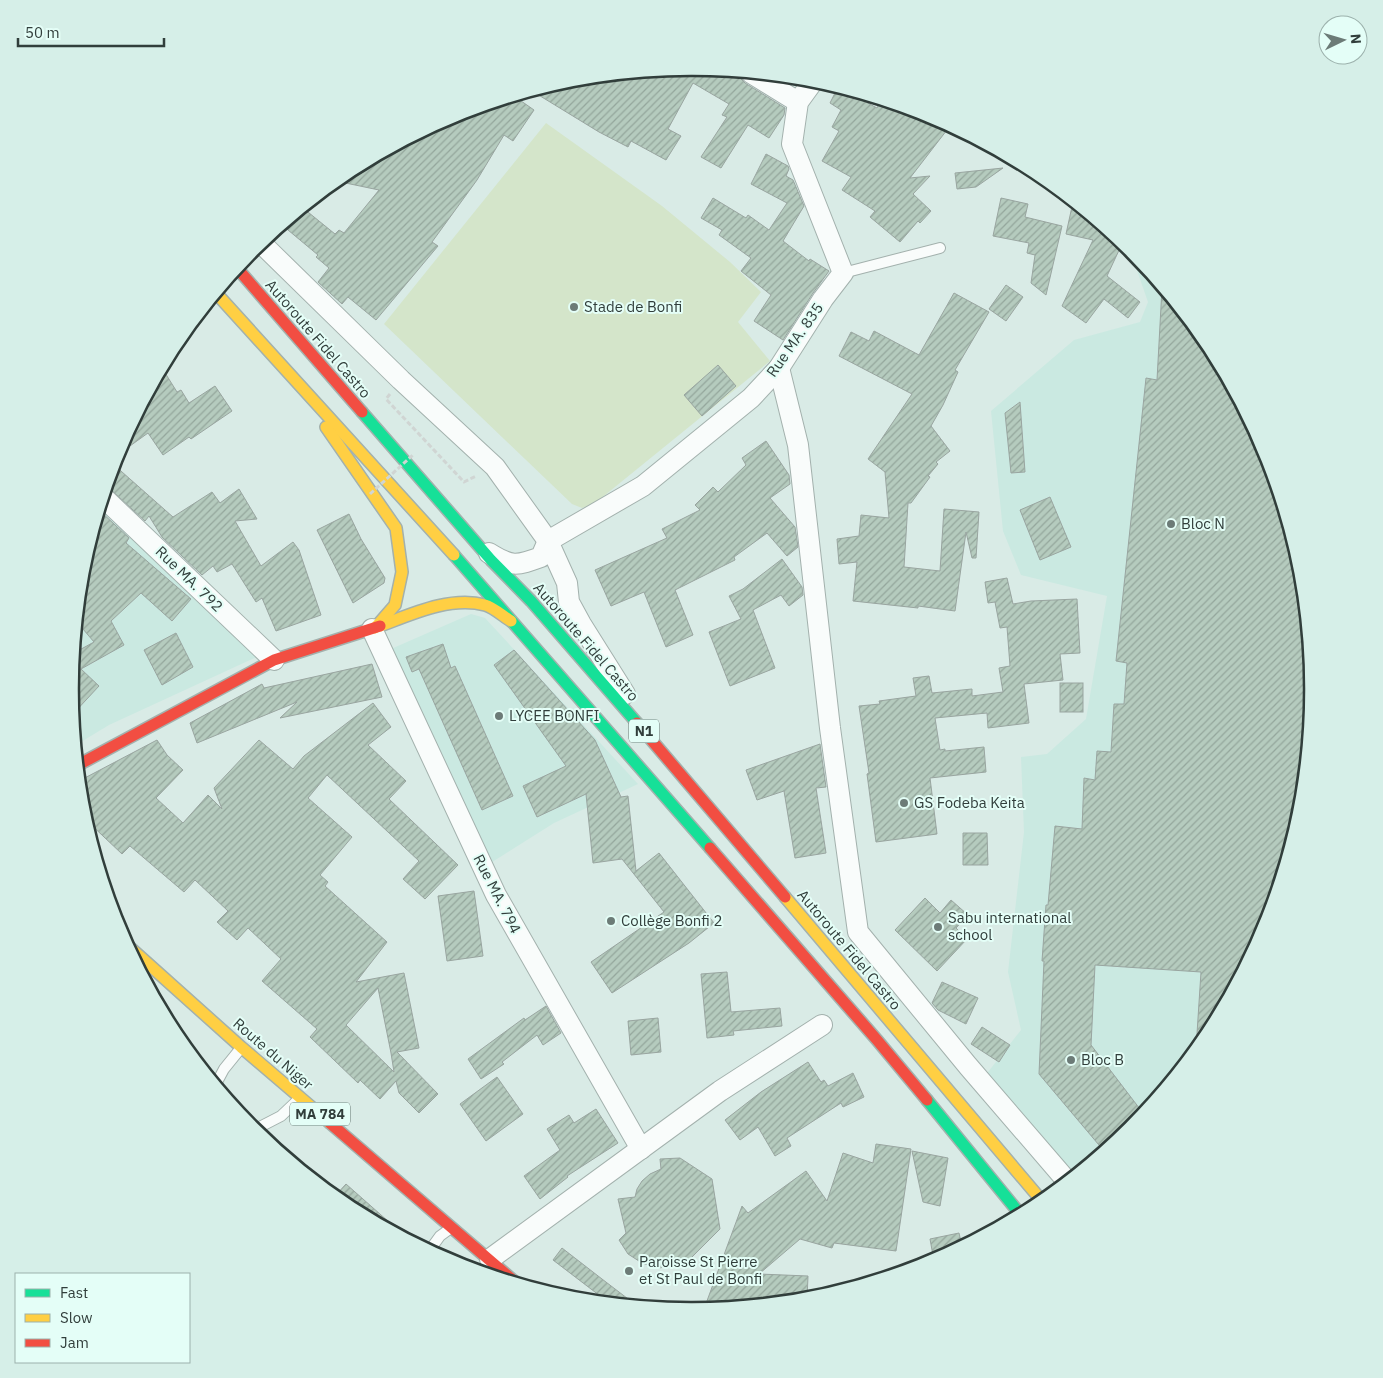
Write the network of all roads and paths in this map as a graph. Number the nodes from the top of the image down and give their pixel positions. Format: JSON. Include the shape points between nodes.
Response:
{"nodes":[{"id":1,"x":762,"y":80,"type":"edge"},
{"id":2,"x":808,"y":88,"type":"edge"},
{"id":3,"x":798,"y":102,"type":"junction"},
{"id":4,"x":266,"y":248,"type":"edge"},
{"id":5,"x":940,"y":248,"type":"dead end"},
{"id":6,"x":242,"y":273,"type":"edge"},
{"id":7,"x":844,"y":273,"type":"junction"},
{"id":8,"x":220,"y":298,"type":"edge"},
{"id":9,"x":284,"y":368,"type":"junction"},
{"id":10,"x":779,"y":368,"type":"junction"},
{"id":11,"x":392,"y":406,"type":"dead end"},
{"id":12,"x":414,"y":454,"type":"dead end"},
{"id":13,"x":456,"y":474,"type":"dead end"},
{"id":14,"x":370,"y":494,"type":"dead end"},
{"id":15,"x":108,"y":501,"type":"edge"},
{"id":16,"x":548,"y":541,"type":"junction"},
{"id":17,"x":481,"y":548,"type":"junction"},
{"id":18,"x":511,"y":621,"type":"junction"},
{"id":19,"x":374,"y":628,"type":"junction"},
{"id":20,"x":274,"y":660,"type":"junction"},
{"id":21,"x":656,"y":745,"type":"junction"},
{"id":22,"x":83,"y":762,"type":"edge"},
{"id":23,"x":141,"y":957,"type":"edge"},
{"id":24,"x":822,"y":1025,"type":"dead end"},
{"id":25,"x":241,"y":1047,"type":"junction"},
{"id":26,"x":219,"y":1079,"type":"edge"},
{"id":27,"x":300,"y":1097,"type":"junction"},
{"id":28,"x":262,"y":1126,"type":"edge"},
{"id":29,"x":641,"y":1149,"type":"junction"},
{"id":30,"x":1063,"y":1176,"type":"edge"},
{"id":31,"x":1037,"y":1195,"type":"edge"},
{"id":32,"x":1016,"y":1209,"type":"edge"},
{"id":33,"x":452,"y":1227,"type":"junction"},
{"id":34,"x":434,"y":1245,"type":"edge"},
{"id":35,"x":490,"y":1259,"type":"junction"},
{"id":36,"x":504,"y":1272,"type":"edge"}],
"edges":[{"from":1,"to":3,"type":"street"},
{"from":2,"to":3,"type":"street"},
{"from":3,"to":7,"type":"street","via":[[792,144]]},
{"from":4,"to":16,"type":"street","via":[[495,467]]},
{"from":5,"to":7,"type":"lane"},
{"from":6,"to":17,"type":"main road","name":"Autoroute Fidel Castro","number":"N1"},
{"from":7,"to":10,"type":"street","name":"Rue MA. 835","via":[[823,299]]},
{"from":8,"to":9,"type":"main road","number":"N1"},
{"from":9,"to":18,"type":"main road","number":"N1"},
{"from":9,"to":19,"type":"main road","via":[[396,528],[402,572],[395,605]]},
{"from":10,"to":16,"type":"street","name":"Rue MA. 835","via":[[751,398],[643,486]]},
{"from":10,"to":30,"type":"street","via":[[798,445],[830,728],[858,932]]},
{"from":11,"to":13,"type":"path"},
{"from":12,"to":14,"type":"path","bridge":true},
{"from":15,"to":20,"type":"street","name":"Rue MA. 792"},
{"from":16,"to":17,"type":"street","via":[[541,557],[521,564],[502,562]]},
{"from":16,"to":21,"type":"street","via":[[568,583],[568,602]]},
{"from":17,"to":21,"type":"main road","name":"Autoroute Fidel Castro","number":"N1","via":[[531,600]]},
{"from":18,"to":19,"type":"main road","via":[[486,606],[458,603],[423,610]]},
{"from":18,"to":32,"type":"main road","number":"N1","via":[[872,1034]]},
{"from":19,"to":20,"type":"main road"},
{"from":19,"to":29,"type":"street","name":"Rue MA. 794","via":[[496,895]]},
{"from":20,"to":22,"type":"main road"},
{"from":21,"to":31,"type":"main road","name":"Autoroute Fidel Castro","number":"N1"},
{"from":23,"to":25,"type":"main road","name":"Route du Niger","number":"MA 784"},
{"from":24,"to":29,"type":"street","via":[[720,1091]]},
{"from":25,"to":26,"type":"lane"},
{"from":25,"to":27,"type":"main road","name":"Route du Niger","number":"MA 784"},
{"from":27,"to":28,"type":"lane","via":[[281,1116]]},
{"from":27,"to":33,"type":"main road","name":"Route du Niger","number":"MA 784"},
{"from":29,"to":35,"type":"street"},
{"from":33,"to":34,"type":"lane"},
{"from":33,"to":35,"type":"main road","name":"Route du Niger","number":"MA 784"},
{"from":35,"to":36,"type":"main road","name":"Route du Niger","number":"MA 784"}]}
